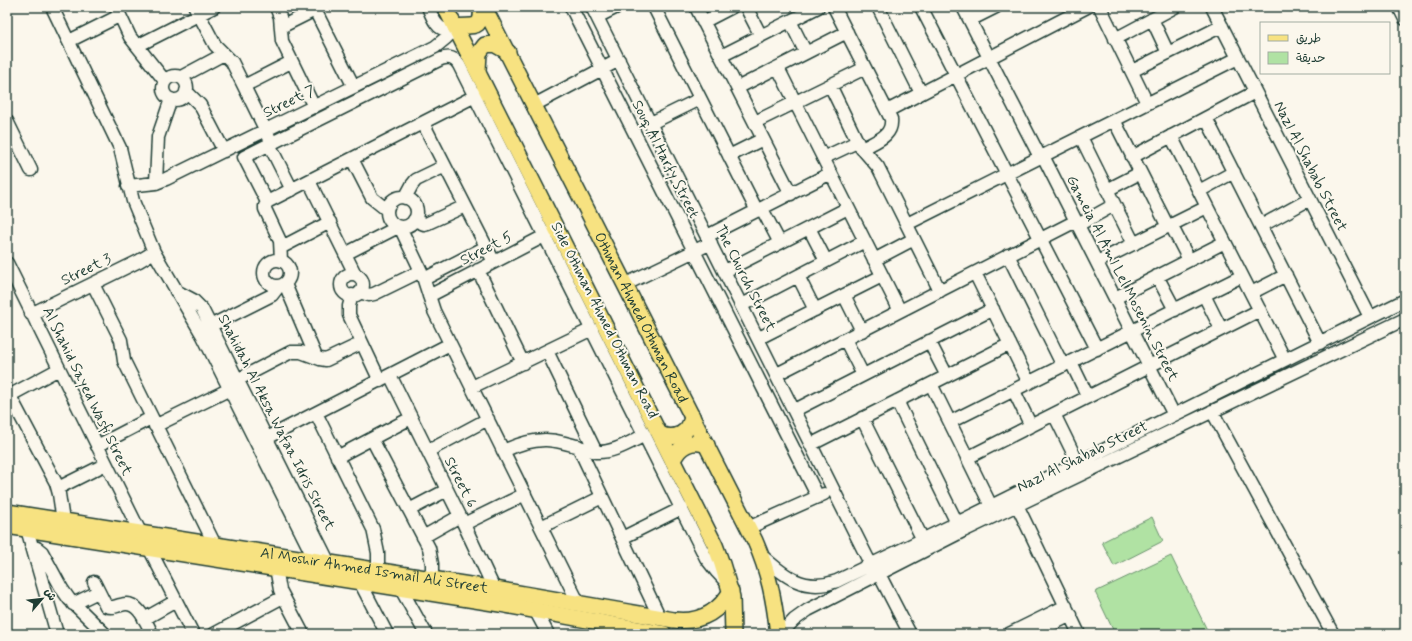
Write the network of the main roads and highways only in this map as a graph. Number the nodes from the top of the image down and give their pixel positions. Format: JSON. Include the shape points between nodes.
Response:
{"nodes":[{"id":1,"x":445,"y":7,"type":"edge"},
{"id":2,"x":481,"y":7,"type":"edge"},
{"id":3,"x":484,"y":7,"type":"edge"},
{"id":4,"x":456,"y":27,"type":"junction"},
{"id":5,"x":508,"y":52,"type":"junction"},
{"id":6,"x":478,"y":70,"type":"junction"},
{"id":7,"x":692,"y":416,"type":"junction"},
{"id":8,"x":652,"y":435,"type":"junction"},
{"id":9,"x":707,"y":445,"type":"junction"},
{"id":10,"x":673,"y":461,"type":"junction"},
{"id":11,"x":7,"y":512,"type":"edge"},
{"id":12,"x":27,"y":522,"type":"junction"},
{"id":13,"x":7,"y":526,"type":"edge"},
{"id":14,"x":730,"y":588,"type":"junction"},
{"id":15,"x":664,"y":634,"type":"edge"},
{"id":16,"x":733,"y":634,"type":"edge"},
{"id":17,"x":778,"y":634,"type":"edge"}],
"edges":[{"from":1,"to":4,"type":"main road"},
{"from":2,"to":4,"type":"main road","via":[[481,18],[477,23]]},
{"from":3,"to":5,"type":"main road","name":"Othman Ahmed Othman Road"},
{"from":4,"to":6,"type":"main road"},
{"from":5,"to":6,"type":"main road","via":[[494,44],[485,45],[479,53]]},
{"from":5,"to":7,"type":"main road","name":"Othman Ahmed Othman Road"},
{"from":6,"to":8,"type":"main road","via":[[481,93]]},
{"from":7,"to":8,"type":"main road","via":[[690,426],[683,433],[674,437]]},
{"from":7,"to":9,"type":"main road","name":"Othman Ahmed Othman Road"},
{"from":8,"to":10,"type":"main road"},
{"from":9,"to":10,"type":"main road","via":[[697,442],[686,445],[678,451]]},
{"from":9,"to":17,"type":"main road","name":"Othman Ahmed Othman Road","via":[[761,555],[774,601]]},
{"from":10,"to":14,"type":"main road","via":[[715,545]]},
{"from":11,"to":12,"type":"main road","name":"Al Moshir Ahmed Ismail Ali Street"},
{"from":12,"to":13,"type":"main road","name":"Al Moshir Ahmed Ismail Ali Street"},
{"from":12,"to":14,"type":"main road","name":"Al Moshir Ahmed Ismail Ali Street","via":[[63,521],[682,621],[702,618],[718,608],[727,598]]},
{"from":12,"to":15,"type":"main road","name":"Al Moshir Ahmed Ismail Ali Street","via":[[149,548],[500,604]]},
{"from":14,"to":16,"type":"main road","via":[[733,603]]}]}
